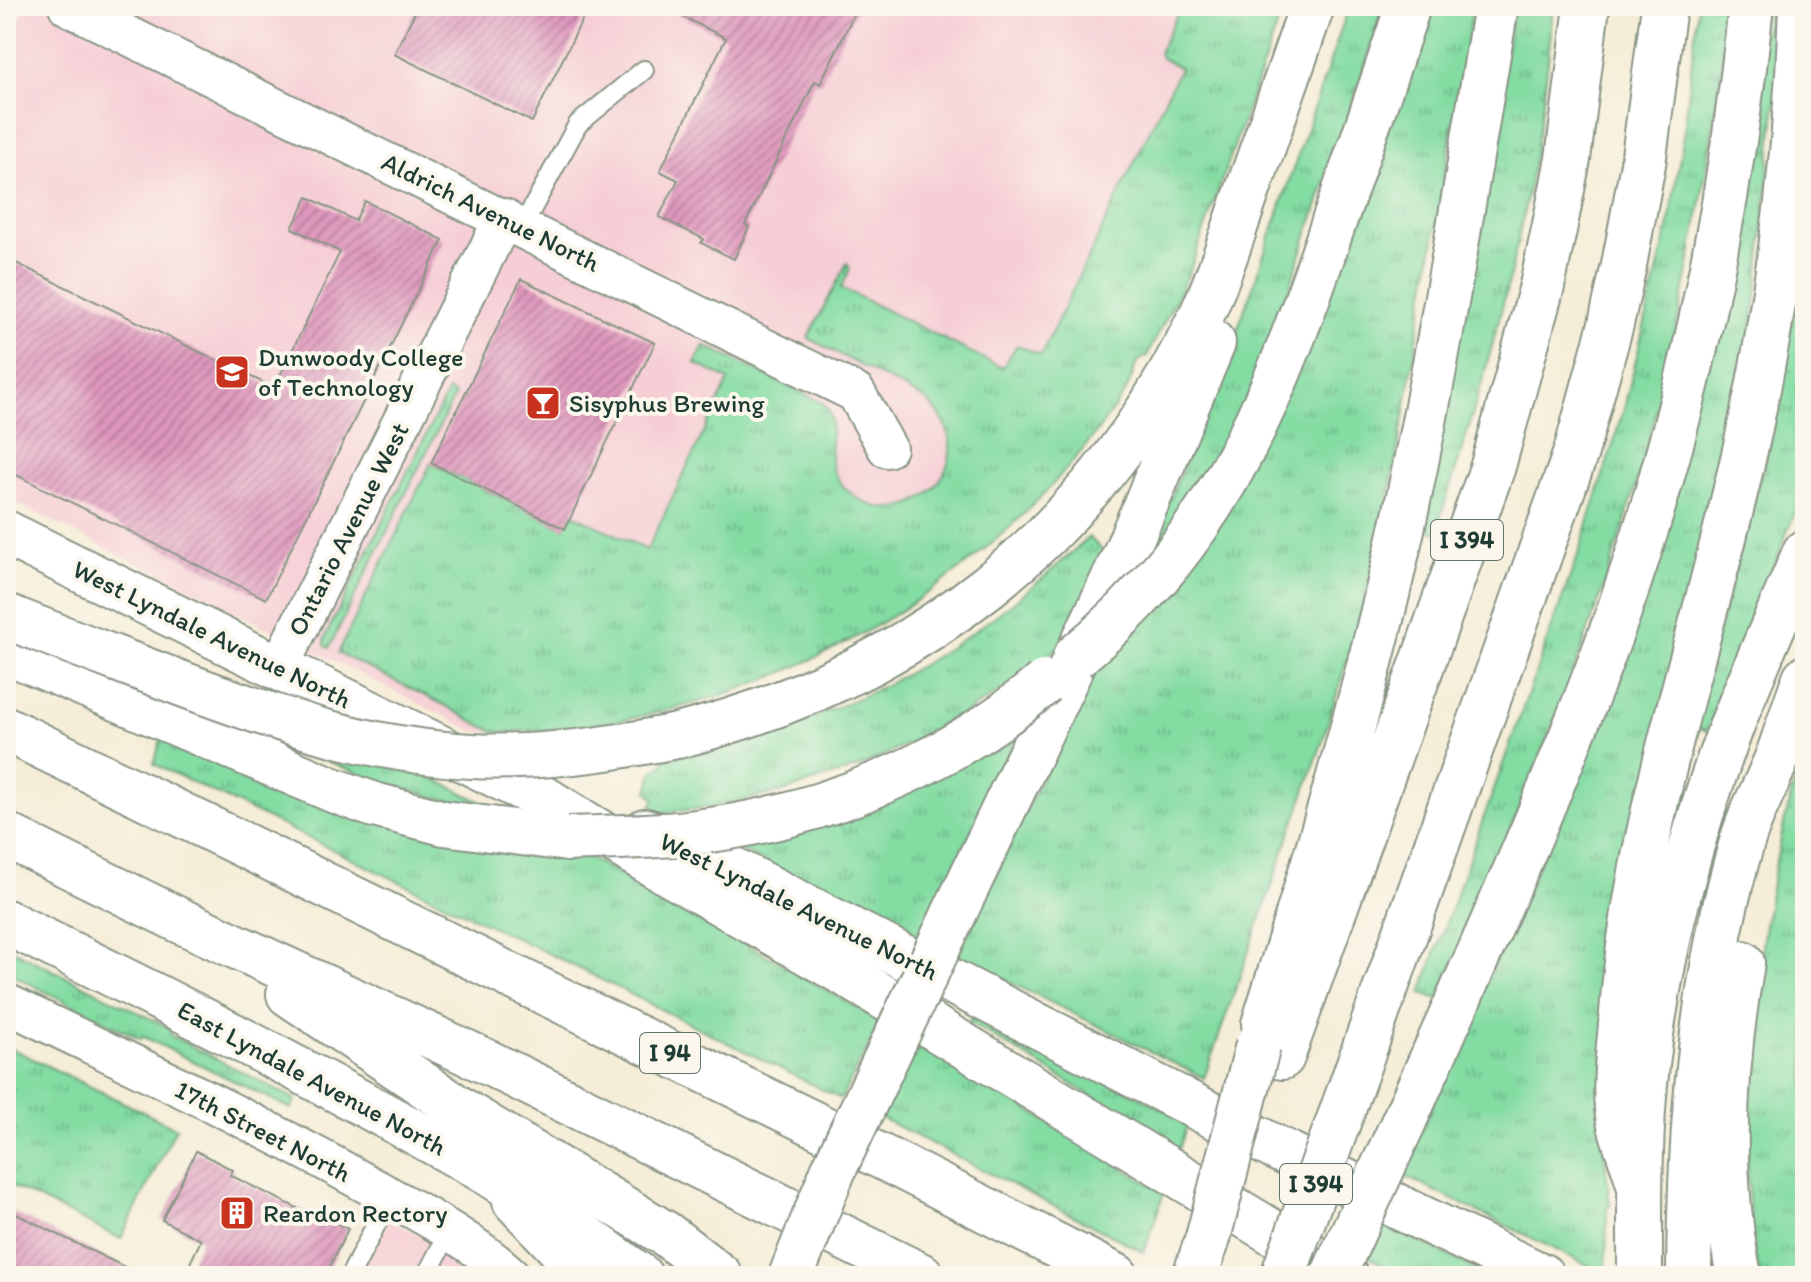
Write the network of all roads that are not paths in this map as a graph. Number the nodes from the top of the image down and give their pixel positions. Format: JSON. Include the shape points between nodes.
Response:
{"nodes":[{"id":1,"x":68,"y":6,"type":"edge"},
{"id":2,"x":1312,"y":6,"type":"edge"},
{"id":3,"x":1333,"y":6,"type":"edge"},
{"id":4,"x":1408,"y":6,"type":"edge"},
{"id":5,"x":1496,"y":6,"type":"edge"},
{"id":6,"x":1587,"y":6,"type":"edge"},
{"id":7,"x":1664,"y":6,"type":"edge"},
{"id":8,"x":1751,"y":6,"type":"edge"},
{"id":9,"x":1801,"y":6,"type":"edge"},
{"id":10,"x":644,"y":70,"type":"dead end"},
{"id":11,"x":513,"y":223,"type":"junction"},
{"id":12,"x":1180,"y":386,"type":"junction"},
{"id":13,"x":887,"y":448,"type":"dead end"},
{"id":14,"x":6,"y":533,"type":"edge"},
{"id":15,"x":1805,"y":552,"type":"edge"},
{"id":16,"x":6,"y":616,"type":"edge"},
{"id":17,"x":6,"y":651,"type":"edge"},
{"id":18,"x":279,"y":667,"type":"junction"},
{"id":19,"x":1805,"y":678,"type":"edge"},
{"id":20,"x":6,"y":729,"type":"edge"},
{"id":21,"x":548,"y":801,"type":"junction"},
{"id":22,"x":6,"y":835,"type":"edge"},
{"id":23,"x":181,"y":921,"type":"junction"},
{"id":24,"x":6,"y":922,"type":"edge"},
{"id":25,"x":6,"y":1003,"type":"edge"},
{"id":26,"x":1270,"y":1051,"type":"junction"},
{"id":27,"x":485,"y":1171,"type":"junction"},
{"id":28,"x":1639,"y":1184,"type":"junction"},
{"id":29,"x":390,"y":1197,"type":"junction"},
{"id":30,"x":449,"y":1232,"type":"junction"},
{"id":31,"x":1703,"y":1249,"type":"edge"},
{"id":32,"x":1202,"y":1257,"type":"edge"},
{"id":33,"x":350,"y":1276,"type":"edge"},
{"id":34,"x":426,"y":1276,"type":"edge"},
{"id":35,"x":511,"y":1276,"type":"edge"},
{"id":36,"x":586,"y":1276,"type":"edge"},
{"id":37,"x":640,"y":1276,"type":"edge"},
{"id":38,"x":720,"y":1276,"type":"edge"},
{"id":39,"x":791,"y":1276,"type":"edge"},
{"id":40,"x":922,"y":1276,"type":"edge"},
{"id":41,"x":1116,"y":1276,"type":"edge"},
{"id":42,"x":1283,"y":1276,"type":"edge"},
{"id":43,"x":1333,"y":1276,"type":"edge"},
{"id":44,"x":1345,"y":1276,"type":"edge"},
{"id":45,"x":1542,"y":1276,"type":"edge"},
{"id":46,"x":1640,"y":1276,"type":"edge"},
{"id":47,"x":1739,"y":1276,"type":"edge"}],
"edges":[{"from":1,"to":11,"type":"street","name":"Aldrich Avenue North"},
{"from":2,"to":12,"type":"main road"},
{"from":3,"to":12,"type":"main road","via":[[1238,275]]},
{"from":4,"to":17,"type":"main road","bridge":true,"via":[[1277,382],[1207,512],[1106,632],[993,722],[886,781],[806,809],[698,832],[568,839],[469,827],[333,790]]},
{"from":5,"to":26,"type":"main road","via":[[1425,417],[1384,607]]},
{"from":6,"to":26,"type":"main road","number":"I 394","via":[[1555,225],[1493,466]]},
{"from":7,"to":42,"type":"main road","number":"I 394","bridge":true,"via":[[1624,265],[1576,452]]},
{"from":8,"to":43,"type":"main road","bridge":true,"via":[[1712,270],[1666,460],[1618,613],[1557,773]]},
{"from":9,"to":28,"type":"main road","via":[[1787,195],[1769,327],[1749,433],[1650,830],[1624,987],[1617,1110]]},
{"from":10,"to":11,"type":"lane","via":[[578,124]]},
{"from":11,"to":13,"type":"street","name":"Aldrich Avenue North","via":[[856,393]]},
{"from":11,"to":18,"type":"street","name":"Ontario Avenue West"},
{"from":12,"to":16,"type":"main road","bridge":true,"via":[[1024,556],[955,613],[881,659],[808,695],[677,736],[512,757],[358,741],[272,718]]},
{"from":12,"to":39,"type":"main road","bridge":true,"via":[[1123,559],[833,1171]]},
{"from":14,"to":18,"type":"main road","name":"West Lyndale Avenue North"},
{"from":15,"to":28,"type":"main road","via":[[1732,725],[1684,879],[1647,1066]]},
{"from":18,"to":21,"type":"main road","name":"West Lyndale Avenue North"},
{"from":19,"to":31,"type":"main road","via":[[1778,756],[1740,977],[1730,1060],[1726,1175]]},
{"from":20,"to":41,"type":"main road","number":"I 94"},
{"from":21,"to":44,"type":"main road"},
{"from":21,"to":45,"type":"main road","name":"West Lyndale Avenue North","via":[[674,839],[1265,1142]]},
{"from":22,"to":23,"type":"main road"},
{"from":23,"to":38,"type":"main road","via":[[464,1112],[666,1234]]},
{"from":23,"to":40,"type":"main road","via":[[487,1062]]},
{"from":24,"to":27,"type":"main road","name":"East Lyndale Avenue North","via":[[352,1096]]},
{"from":25,"to":29,"type":"street","name":"17th Street North"},
{"from":26,"to":32,"type":"main road","number":"I 394","bridge":true},
{"from":27,"to":36,"type":"main road","name":"East Lyndale Avenue North"},
{"from":27,"to":37,"type":"main road"},
{"from":28,"to":46,"type":"main road"},
{"from":29,"to":30,"type":"street","name":"17th Street North"},
{"from":29,"to":33,"type":"lane"},
{"from":30,"to":34,"type":"lane"},
{"from":30,"to":35,"type":"street","name":"17th Street North"},
{"from":31,"to":47,"type":"main road"}]}
